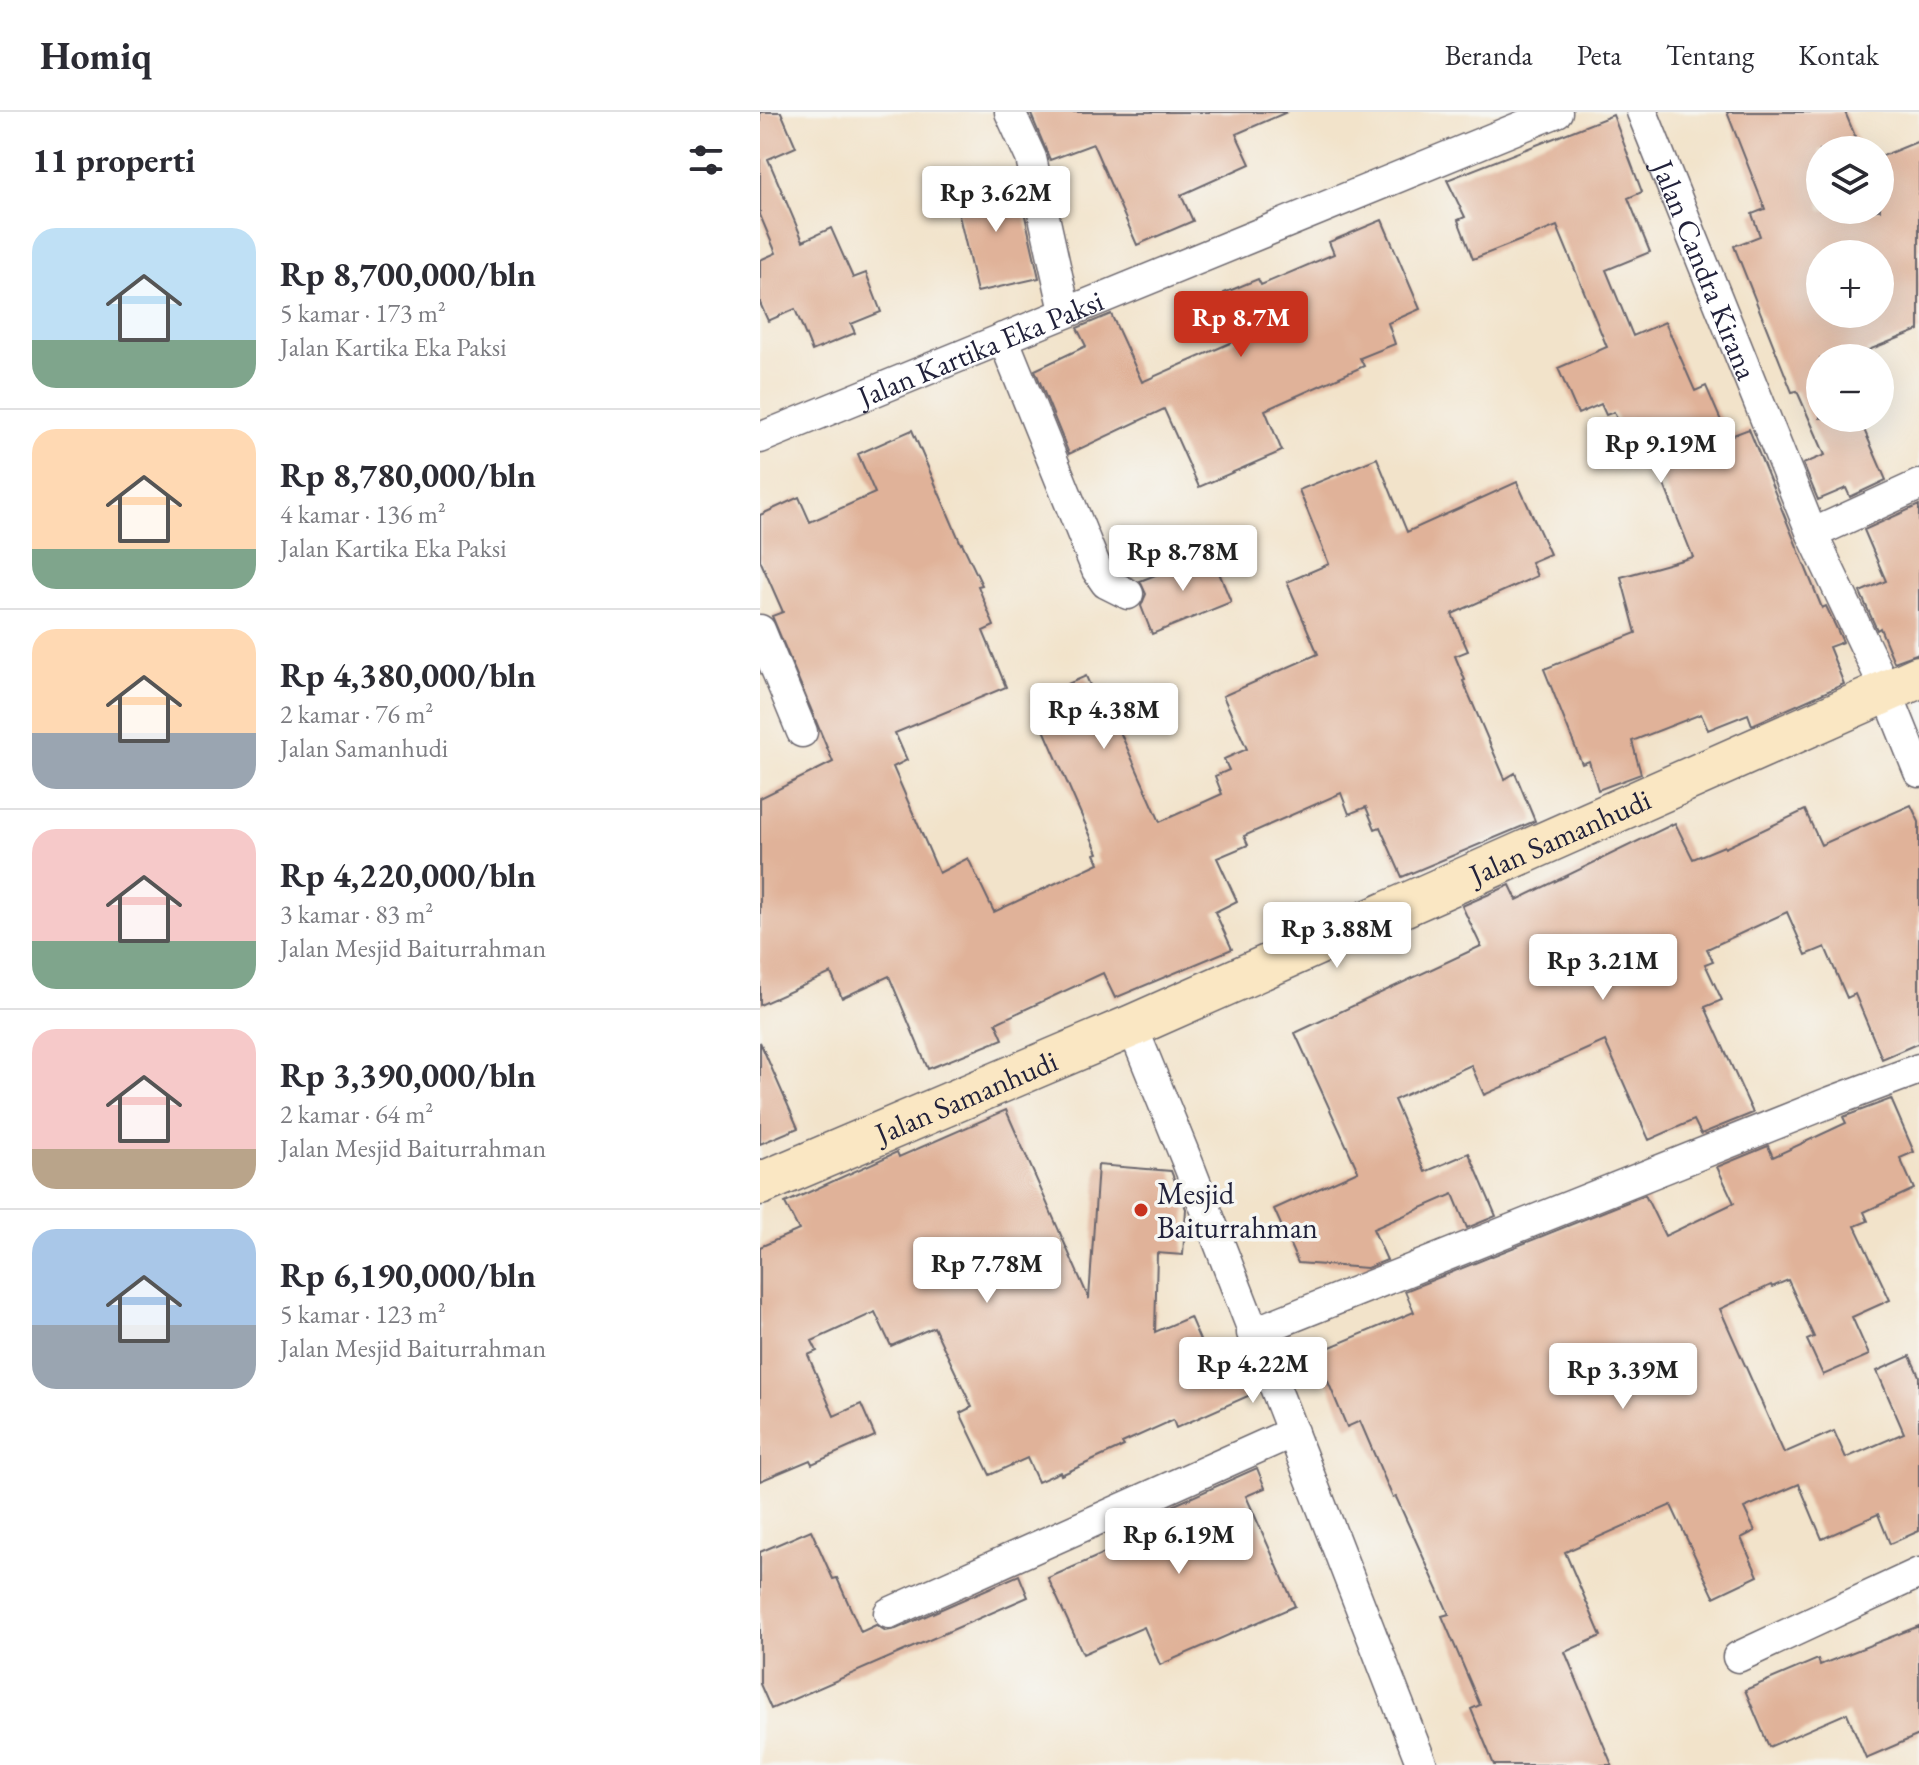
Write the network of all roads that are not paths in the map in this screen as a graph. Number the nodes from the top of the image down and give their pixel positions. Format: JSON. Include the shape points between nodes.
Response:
{"nodes":[{"id":1,"x":1010,"y":112,"type":"edge"},
{"id":2,"x":1557,"y":112,"type":"edge"},
{"id":3,"x":1644,"y":113,"type":"edge"},
{"id":4,"x":1065,"y":311,"type":"junction"},
{"id":5,"x":1003,"y":338,"type":"junction"},
{"id":6,"x":760,"y":438,"type":"edge"},
{"id":7,"x":1919,"y":485,"type":"edge"},
{"id":8,"x":1812,"y":534,"type":"junction"},
{"id":9,"x":1128,"y":594,"type":"dead end"},
{"id":10,"x":760,"y":630,"type":"edge"},
{"id":11,"x":1902,"y":683,"type":"edge"},
{"id":12,"x":802,"y":732,"type":"dead end"},
{"id":13,"x":1919,"y":772,"type":"edge"},
{"id":14,"x":1132,"y":1026,"type":"junction"},
{"id":15,"x":1919,"y":1069,"type":"edge"},
{"id":16,"x":760,"y":1184,"type":"edge"},
{"id":17,"x":1252,"y":1333,"type":"junction"},
{"id":18,"x":1293,"y":1432,"type":"junction"},
{"id":19,"x":1919,"y":1573,"type":"edge"},
{"id":20,"x":889,"y":1613,"type":"dead end"},
{"id":21,"x":1738,"y":1657,"type":"dead end"},
{"id":22,"x":1422,"y":1765,"type":"edge"}],
"edges":[{"from":1,"to":4,"type":"street","via":[[1031,158]]},
{"from":2,"to":4,"type":"street","name":"Jalan Kartika Eka Paksi"},
{"from":3,"to":8,"type":"street","name":"Jalan Candra Kirana"},
{"from":4,"to":5,"type":"street","name":"Jalan Kartika Eka Paksi"},
{"from":5,"to":6,"type":"street","name":"Jalan Kartika Eka Paksi"},
{"from":5,"to":9,"type":"street","via":[[1097,570],[1106,583]]},
{"from":7,"to":8,"type":"street"},
{"from":8,"to":11,"type":"street","name":"Jalan Candra Kirana"},
{"from":10,"to":12,"type":"street"},
{"from":11,"to":13,"type":"street","name":"Jalan Candra Kirana"},
{"from":11,"to":14,"type":"street","name":"Jalan Samanhudi"},
{"from":14,"to":16,"type":"street","name":"Jalan Samanhudi"},
{"from":14,"to":17,"type":"street"},
{"from":15,"to":17,"type":"street"},
{"from":17,"to":18,"type":"street"},
{"from":18,"to":20,"type":"street"},
{"from":18,"to":22,"type":"street"},
{"from":19,"to":21,"type":"street"}]}
